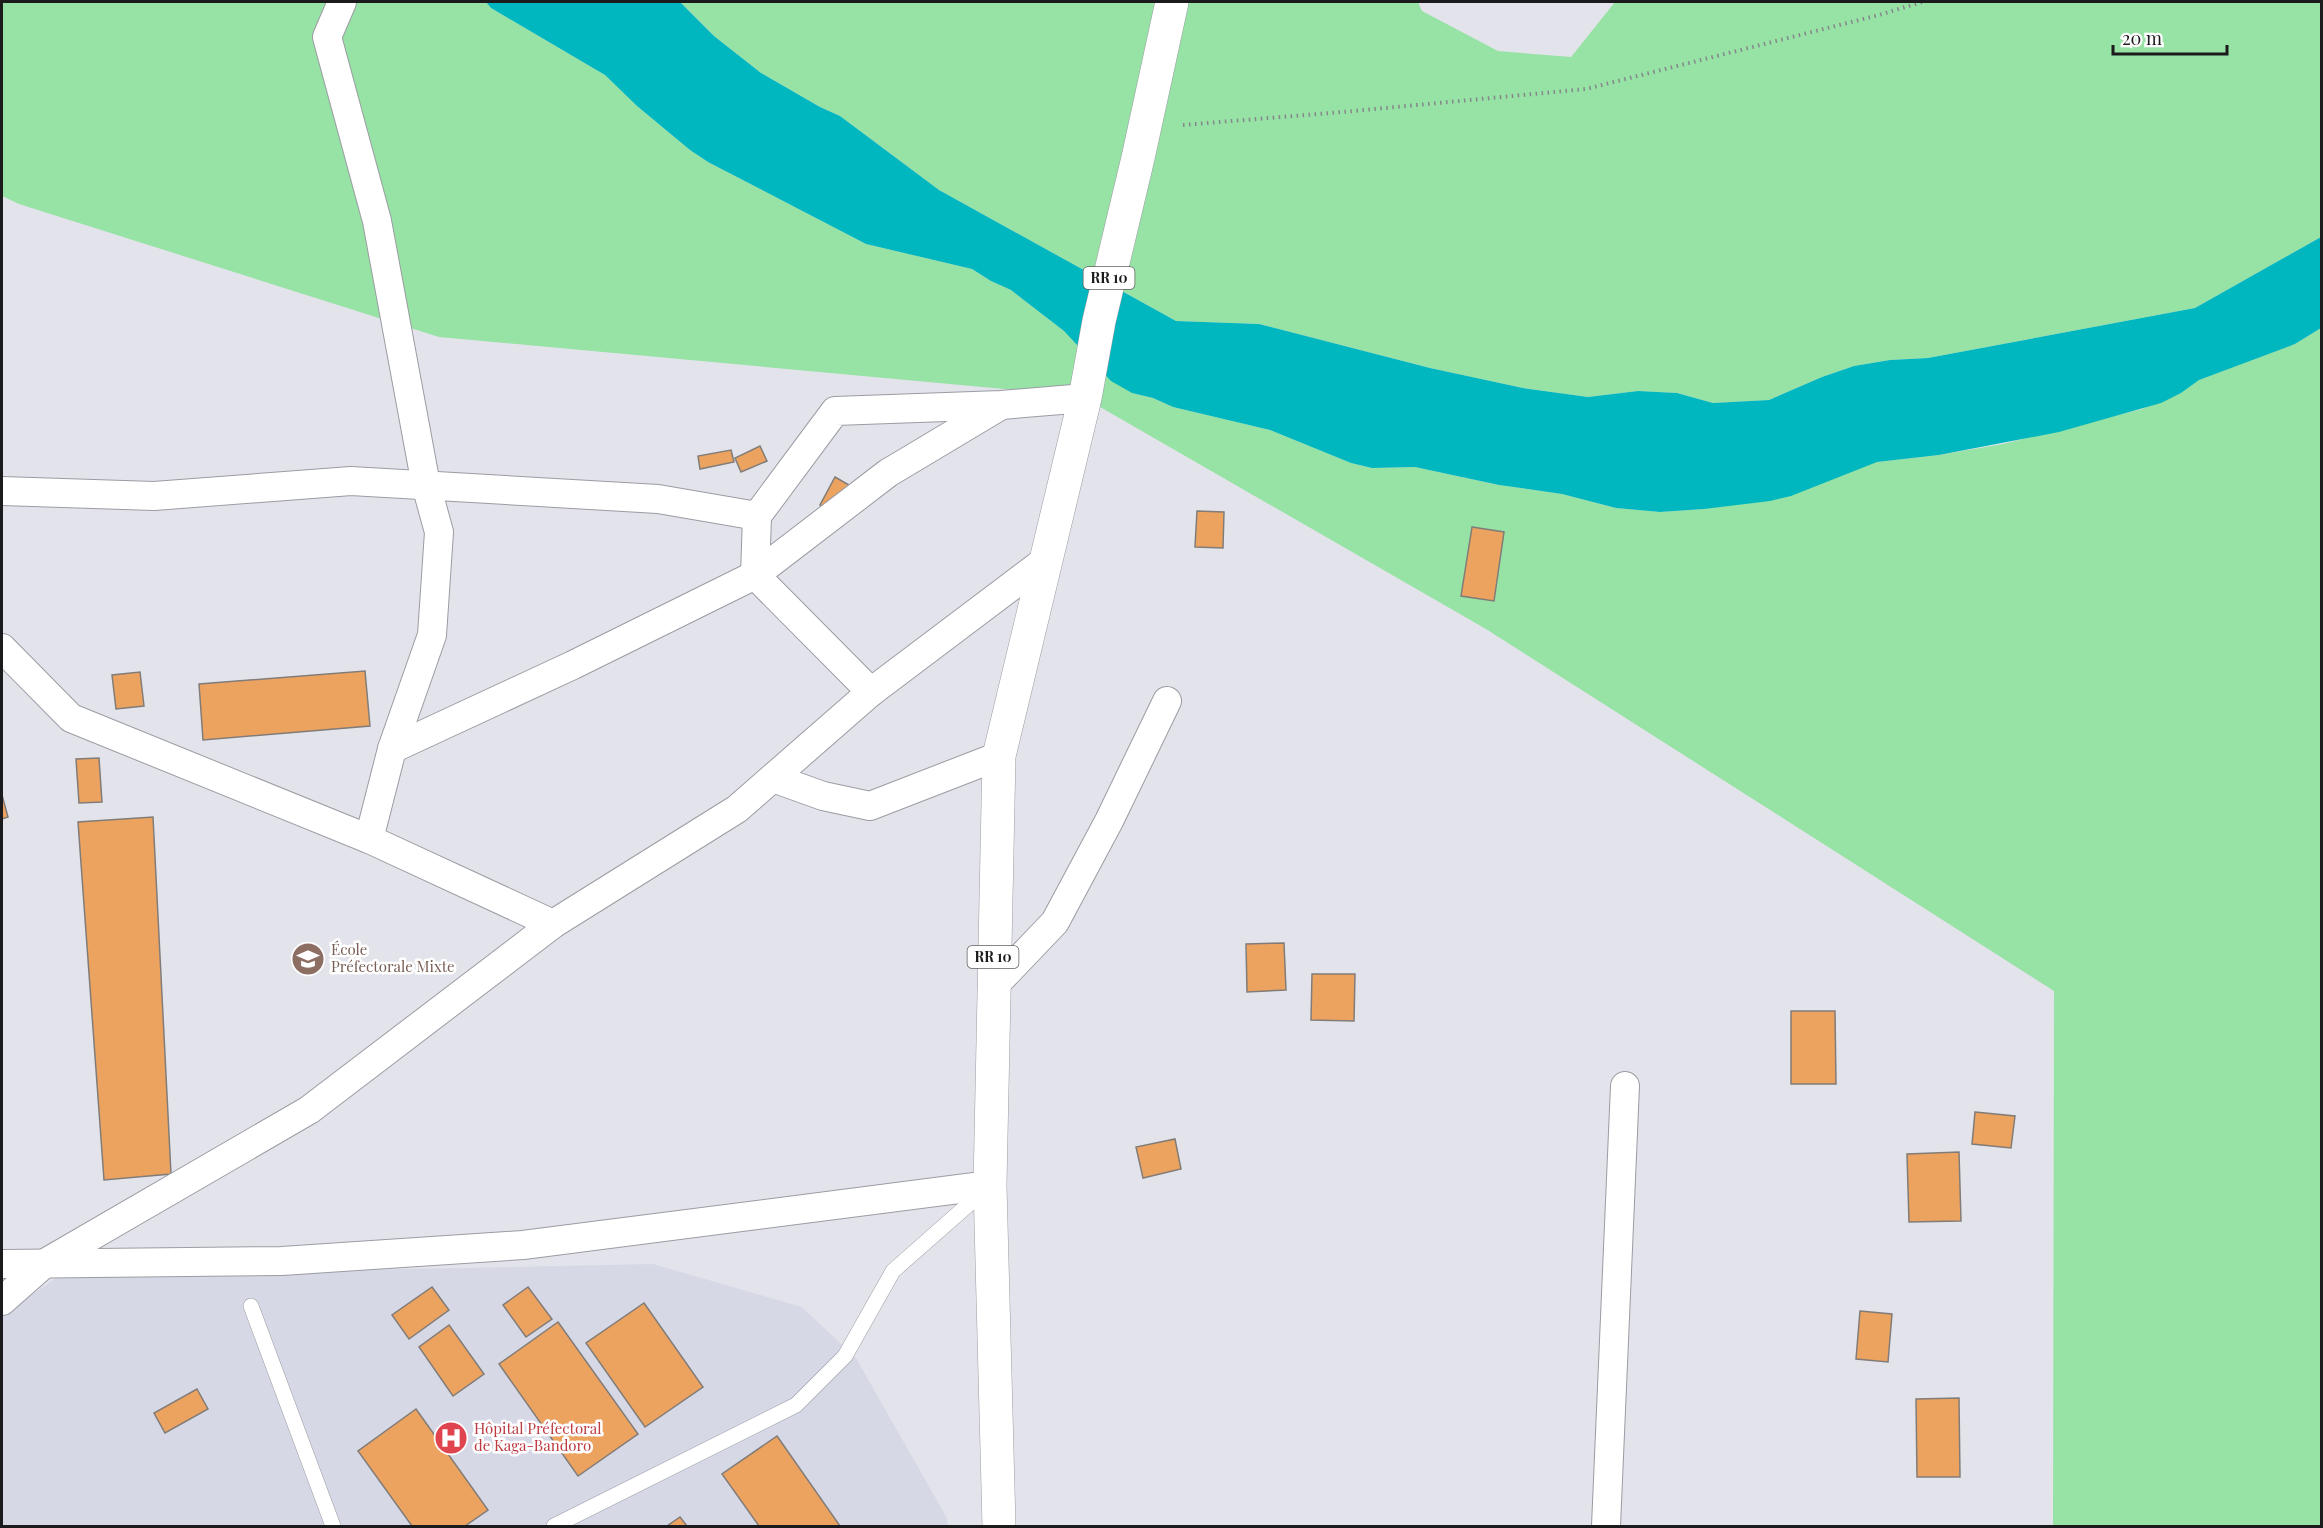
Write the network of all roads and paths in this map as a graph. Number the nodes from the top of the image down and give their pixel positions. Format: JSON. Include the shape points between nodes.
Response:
{"nodes":[{"id":1,"x":342,"y":2,"type":"edge"},
{"id":2,"x":1172,"y":2,"type":"edge"},
{"id":3,"x":1922,"y":2,"type":"edge"},
{"id":4,"x":1141,"y":143,"type":"junction"},
{"id":5,"x":1085,"y":398,"type":"junction"},
{"id":6,"x":1001,"y":405,"type":"junction"},
{"id":7,"x":426,"y":485,"type":"junction"},
{"id":8,"x":2,"y":491,"type":"edge"},
{"id":9,"x":757,"y":516,"type":"junction"},
{"id":10,"x":1046,"y":560,"type":"junction"},
{"id":11,"x":755,"y":575,"type":"junction"},
{"id":12,"x":2,"y":648,"type":"edge"},
{"id":13,"x":871,"y":692,"type":"junction"},
{"id":14,"x":1167,"y":701,"type":"dead end"},
{"id":15,"x":392,"y":749,"type":"junction"},
{"id":16,"x":999,"y":756,"type":"junction"},
{"id":17,"x":772,"y":777,"type":"junction"},
{"id":18,"x":369,"y":839,"type":"junction"},
{"id":19,"x":553,"y":924,"type":"junction"},
{"id":20,"x":992,"y":988,"type":"junction"},
{"id":21,"x":1625,"y":1086,"type":"dead end"},
{"id":22,"x":990,"y":1185,"type":"junction"},
{"id":23,"x":45,"y":1263,"type":"junction"},
{"id":24,"x":2,"y":1264,"type":"edge"},
{"id":25,"x":2,"y":1301,"type":"edge"},
{"id":26,"x":251,"y":1306,"type":"dead end"},
{"id":27,"x":333,"y":1527,"type":"edge"},
{"id":28,"x":554,"y":1527,"type":"edge"},
{"id":29,"x":999,"y":1527,"type":"edge"},
{"id":30,"x":1606,"y":1527,"type":"edge"}],
"edges":[{"from":1,"to":7,"type":"street","via":[[327,37],[377,221]]},
{"from":2,"to":4,"type":"main road","number":"RR 10"},
{"from":3,"to":4,"type":"path","via":[[1586,89],[1343,112]]},
{"from":4,"to":5,"type":"main road","number":"RR 10"},
{"from":5,"to":6,"type":"street"},
{"from":5,"to":10,"type":"main road","number":"RR 10"},
{"from":6,"to":9,"type":"street","via":[[835,411]]},
{"from":6,"to":11,"type":"street","via":[[888,473]]},
{"from":7,"to":8,"type":"street","via":[[351,481],[154,496]]},
{"from":7,"to":9,"type":"street","via":[[658,499]]},
{"from":7,"to":15,"type":"street","via":[[439,532],[432,635]]},
{"from":9,"to":11,"type":"street"},
{"from":10,"to":13,"type":"street"},
{"from":10,"to":16,"type":"main road","number":"RR 10"},
{"from":11,"to":13,"type":"street"},
{"from":11,"to":15,"type":"street"},
{"from":12,"to":18,"type":"street","via":[[71,717]]},
{"from":13,"to":17,"type":"street"},
{"from":14,"to":20,"type":"street","via":[[1055,922]]},
{"from":15,"to":18,"type":"street"},
{"from":16,"to":17,"type":"street","via":[[870,806],[823,796]]},
{"from":16,"to":20,"type":"main road","number":"RR 10"},
{"from":17,"to":19,"type":"street","via":[[737,809]]},
{"from":18,"to":19,"type":"street"},
{"from":19,"to":23,"type":"street","via":[[309,1110]]},
{"from":20,"to":22,"type":"main road","number":"RR 10"},
{"from":21,"to":30,"type":"street"},
{"from":22,"to":23,"type":"street","via":[[523,1245],[282,1261]]},
{"from":22,"to":28,"type":"lane","via":[[894,1271],[845,1356],[796,1405]]},
{"from":22,"to":29,"type":"main road","number":"RR 10"},
{"from":23,"to":24,"type":"street"},
{"from":23,"to":25,"type":"street"},
{"from":26,"to":27,"type":"lane"}]}
